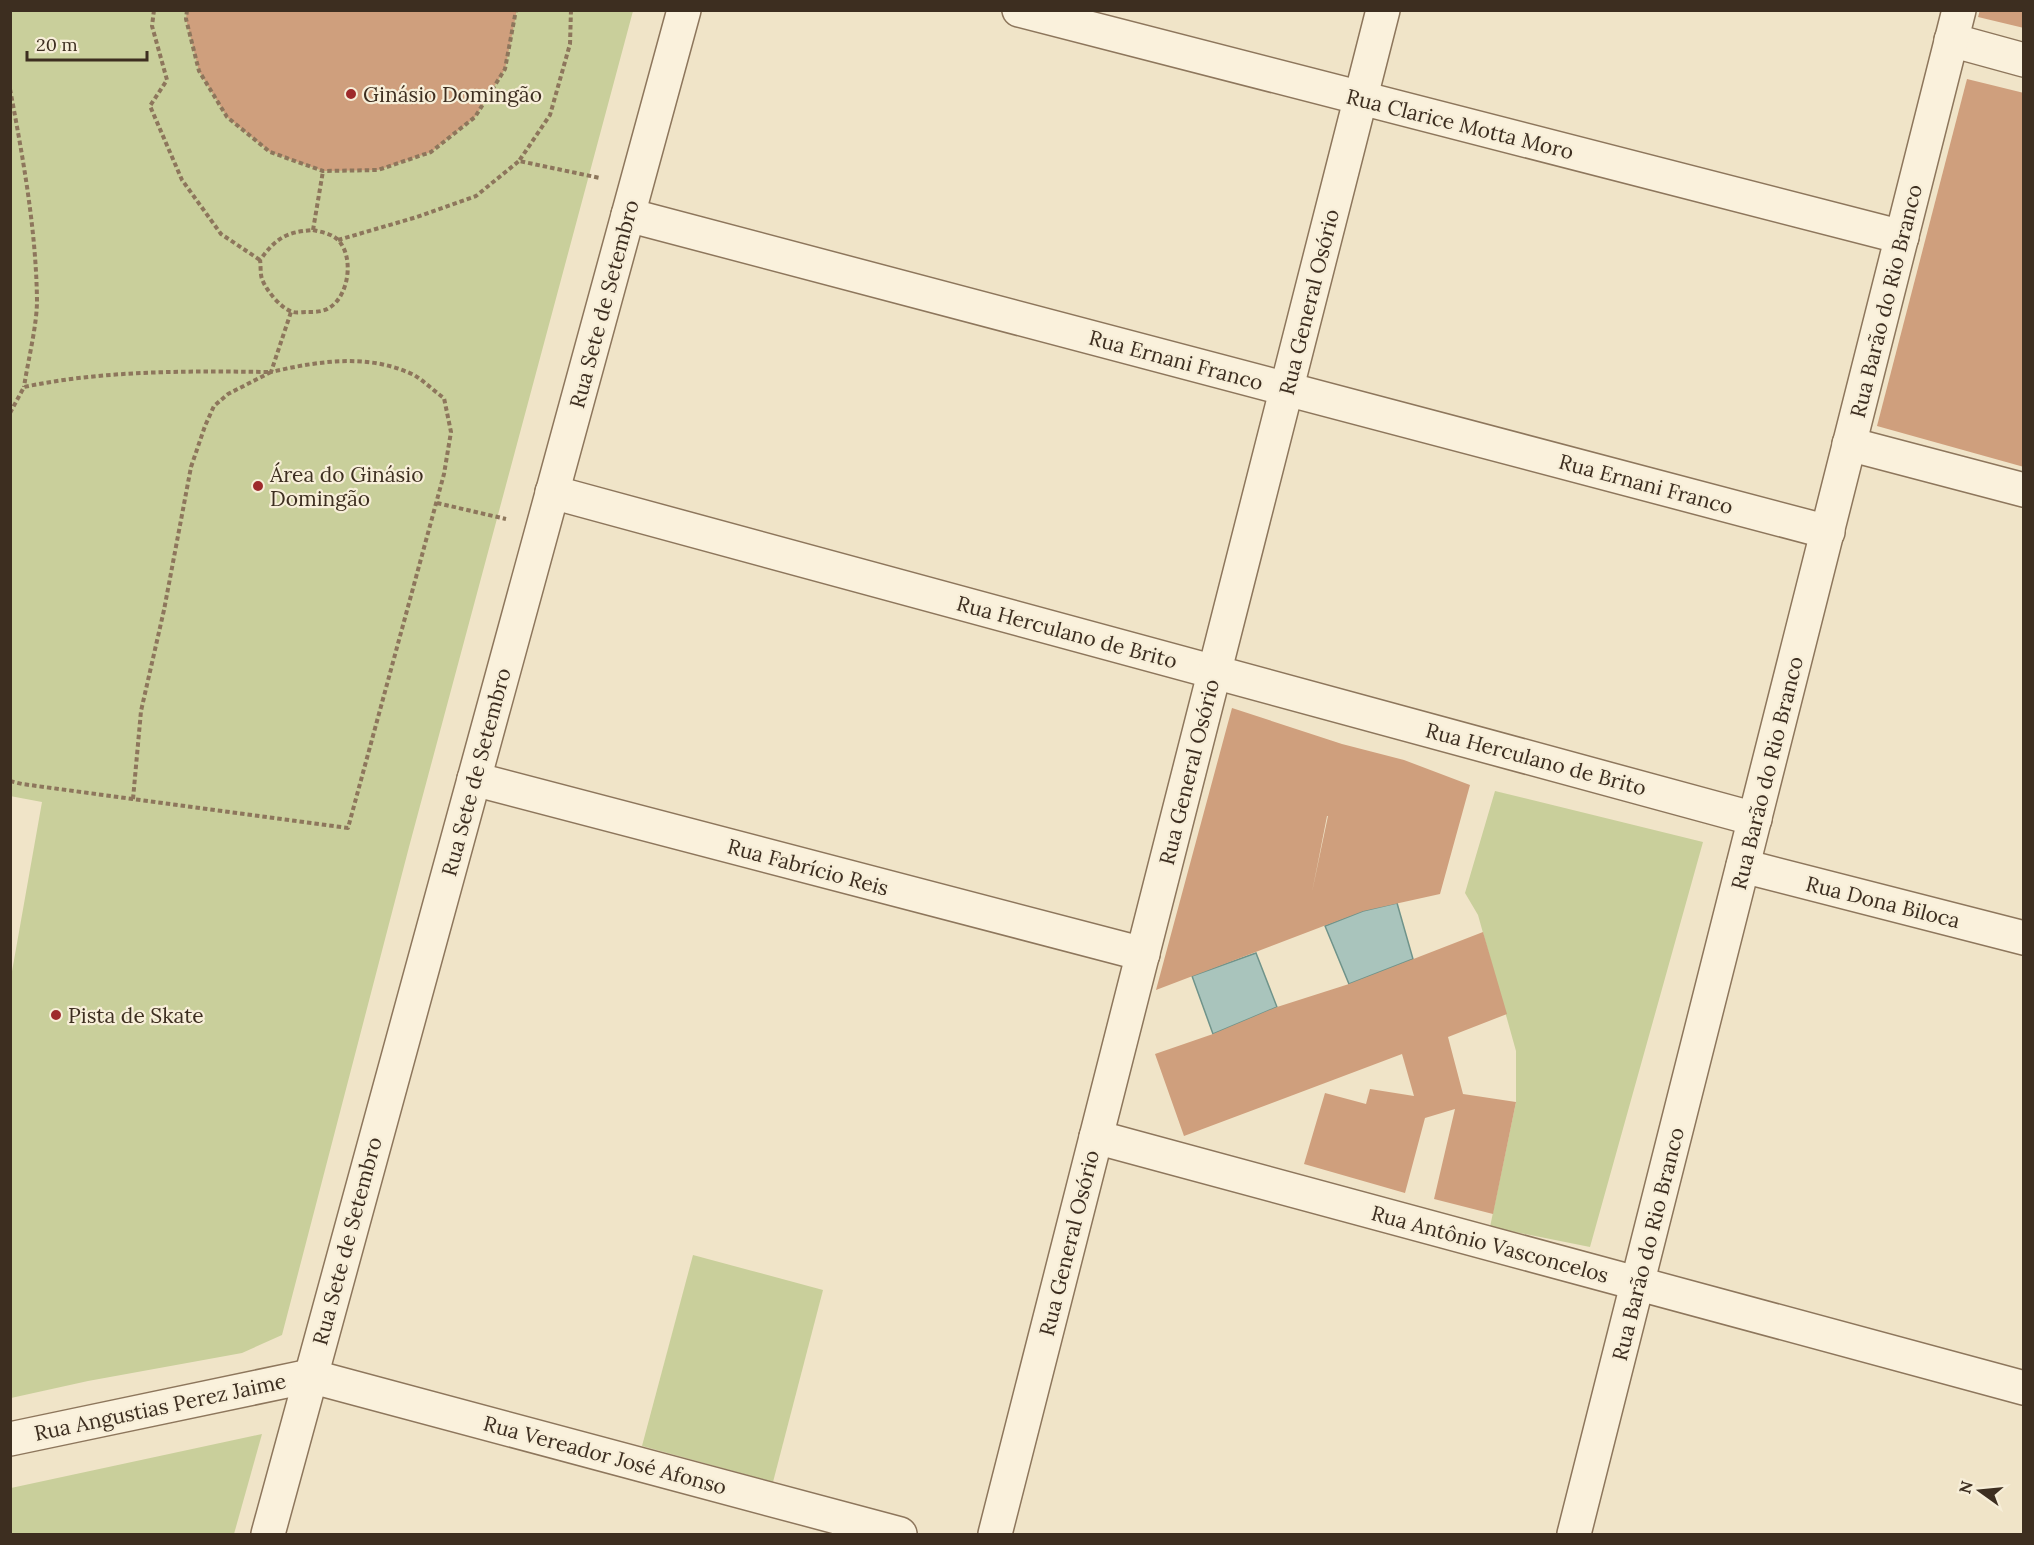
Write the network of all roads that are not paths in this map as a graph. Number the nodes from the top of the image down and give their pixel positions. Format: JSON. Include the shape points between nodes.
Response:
{"nodes":[{"id":1,"x":684,"y":10,"type":"edge"},
{"id":2,"x":1019,"y":10,"type":"edge"},
{"id":3,"x":1383,"y":10,"type":"edge"},
{"id":4,"x":1955,"y":25,"type":"edge"},
{"id":5,"x":2024,"y":60,"type":"edge"},
{"id":6,"x":1361,"y":98,"type":"junction"},
{"id":7,"x":632,"y":201,"type":"junction"},
{"id":8,"x":1902,"y":237,"type":"junction"},
{"id":9,"x":1287,"y":389,"type":"junction"},
{"id":10,"x":1849,"y":444,"type":"junction"},
{"id":11,"x":2024,"y":490,"type":"edge"},
{"id":12,"x":552,"y":492,"type":"junction"},
{"id":13,"x":1828,"y":532,"type":"junction"},
{"id":14,"x":1215,"y":672,"type":"junction"},
{"id":15,"x":474,"y":779,"type":"junction"},
{"id":16,"x":1755,"y":819,"type":"junction"},
{"id":17,"x":1743,"y":866,"type":"junction"},
{"id":18,"x":2024,"y":938,"type":"edge"},
{"id":19,"x":1143,"y":954,"type":"junction"},
{"id":20,"x":1096,"y":1137,"type":"junction"},
{"id":21,"x":1637,"y":1284,"type":"junction"},
{"id":22,"x":310,"y":1376,"type":"junction"},
{"id":23,"x":2024,"y":1388,"type":"edge"},
{"id":24,"x":10,"y":1439,"type":"edge"},
{"id":25,"x":268,"y":1534,"type":"edge"},
{"id":26,"x":900,"y":1534,"type":"edge"},
{"id":27,"x":995,"y":1534,"type":"edge"},
{"id":28,"x":1574,"y":1534,"type":"edge"}],
"edges":[{"from":1,"to":7,"type":"street","name":"Rua Sete de Setembro"},
{"from":2,"to":6,"type":"street","name":"Rua Clarice Motta Moro"},
{"from":3,"to":6,"type":"street","name":"Rua General Osório"},
{"from":4,"to":5,"type":"street"},
{"from":4,"to":8,"type":"street","name":"Rua Barão do Rio Branco"},
{"from":6,"to":8,"type":"street","name":"Rua Clarice Motta Moro"},
{"from":6,"to":9,"type":"street","name":"Rua General Osório"},
{"from":7,"to":9,"type":"street","name":"Rua Ernani Franco"},
{"from":7,"to":12,"type":"street","name":"Rua Sete de Setembro"},
{"from":8,"to":10,"type":"street","name":"Rua Barão do Rio Branco"},
{"from":9,"to":13,"type":"street","name":"Rua Ernani Franco"},
{"from":9,"to":14,"type":"street","name":"Rua General Osório"},
{"from":10,"to":11,"type":"street"},
{"from":10,"to":13,"type":"street","name":"Rua Barão do Rio Branco"},
{"from":12,"to":14,"type":"street","name":"Rua Herculano de Brito"},
{"from":12,"to":15,"type":"street","name":"Rua Sete de Setembro"},
{"from":13,"to":16,"type":"street","name":"Rua Barão do Rio Branco"},
{"from":14,"to":16,"type":"street","name":"Rua Herculano de Brito"},
{"from":14,"to":19,"type":"street","name":"Rua General Osório"},
{"from":15,"to":19,"type":"street","name":"Rua Fabrício Reis"},
{"from":15,"to":22,"type":"street","name":"Rua Sete de Setembro"},
{"from":16,"to":17,"type":"street","name":"Rua Barão do Rio Branco"},
{"from":17,"to":18,"type":"street","name":"Rua Dona Biloca"},
{"from":17,"to":21,"type":"street","name":"Rua Barão do Rio Branco"},
{"from":19,"to":20,"type":"street","name":"Rua General Osório"},
{"from":20,"to":21,"type":"street","name":"Rua Antônio Vasconcelos"},
{"from":20,"to":27,"type":"street","name":"Rua General Osório"},
{"from":21,"to":23,"type":"street","name":"Rua Antônio Vasconcelos"},
{"from":21,"to":28,"type":"street","name":"Rua Barão do Rio Branco"},
{"from":22,"to":24,"type":"street","name":"Rua Angustias Perez Jaime"},
{"from":22,"to":25,"type":"street","name":"Rua Sete de Setembro"},
{"from":22,"to":26,"type":"street","name":"Rua Vereador José Afonso"}]}
